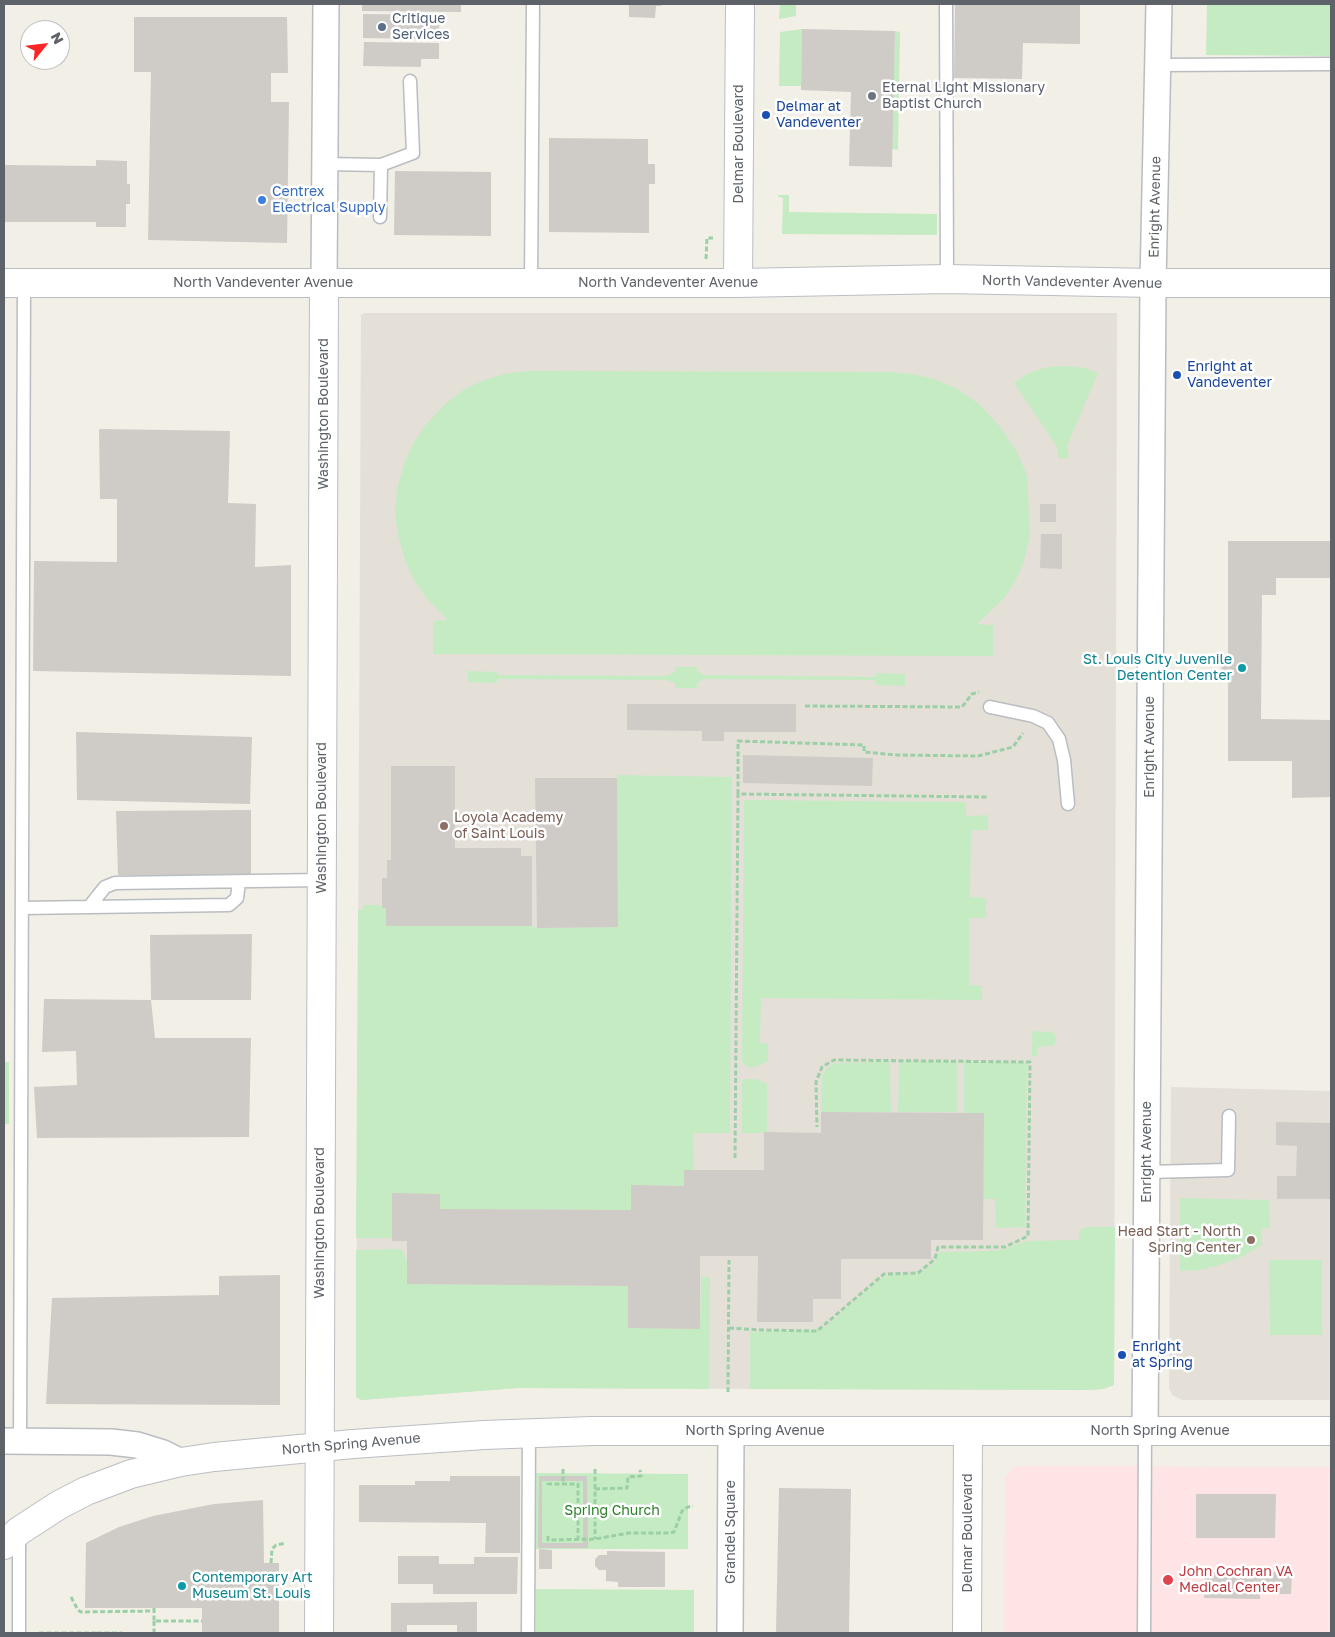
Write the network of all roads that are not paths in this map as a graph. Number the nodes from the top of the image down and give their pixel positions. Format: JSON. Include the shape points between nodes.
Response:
{"nodes":[{"id":1,"x":326,"y":4,"type":"edge"},
{"id":2,"x":533,"y":4,"type":"edge"},
{"id":3,"x":740,"y":4,"type":"edge"},
{"id":4,"x":946,"y":4,"type":"edge"},
{"id":5,"x":1159,"y":4,"type":"edge"},
{"id":6,"x":1331,"y":64,"type":"edge"},
{"id":7,"x":1158,"y":65,"type":"junction"},
{"id":8,"x":410,"y":81,"type":"dead end"},
{"id":9,"x":325,"y":164,"type":"junction"},
{"id":10,"x":381,"y":165,"type":"junction"},
{"id":11,"x":380,"y":217,"type":"dead end"},
{"id":12,"x":947,"y":279,"type":"junction"},
{"id":13,"x":14,"y":283,"type":"edge"},
{"id":14,"x":324,"y":283,"type":"junction"},
{"id":15,"x":531,"y":283,"type":"junction"},
{"id":16,"x":738,"y":283,"type":"junction"},
{"id":17,"x":1153,"y":283,"type":"junction"},
{"id":18,"x":1331,"y":283,"type":"edge"},
{"id":19,"x":990,"y":707,"type":"dead end"},
{"id":20,"x":1068,"y":804,"type":"dead end"},
{"id":21,"x":322,"y":880,"type":"junction"},
{"id":22,"x":239,"y":882,"type":"junction"},
{"id":23,"x":89,"y":907,"type":"junction"},
{"id":24,"x":22,"y":908,"type":"junction"},
{"id":25,"x":1229,"y":1116,"type":"dead end"},
{"id":26,"x":1147,"y":1172,"type":"junction"},
{"id":27,"x":732,"y":1431,"type":"junction"},
{"id":28,"x":1145,"y":1431,"type":"junction"},
{"id":29,"x":1331,"y":1431,"type":"edge"},
{"id":30,"x":529,"y":1432,"type":"junction"},
{"id":31,"x":968,"y":1432,"type":"junction"},
{"id":32,"x":12,"y":1440,"type":"edge"},
{"id":33,"x":320,"y":1447,"type":"junction"},
{"id":34,"x":181,"y":1462,"type":"junction"},
{"id":35,"x":11,"y":1538,"type":"edge"},
{"id":36,"x":19,"y":1633,"type":"edge"},
{"id":37,"x":319,"y":1633,"type":"edge"},
{"id":38,"x":528,"y":1633,"type":"edge"},
{"id":39,"x":730,"y":1633,"type":"edge"},
{"id":40,"x":967,"y":1633,"type":"edge"},
{"id":41,"x":1144,"y":1633,"type":"edge"}],
"edges":[{"from":1,"to":9,"type":"street","name":"Washington Boulevard"},
{"from":2,"to":15,"type":"lane"},
{"from":3,"to":16,"type":"main road","name":"Delmar Boulevard"},
{"from":4,"to":12,"type":"lane"},
{"from":5,"to":7,"type":"street","name":"Enright Avenue"},
{"from":6,"to":7,"type":"lane"},
{"from":7,"to":17,"type":"street","name":"Enright Avenue"},
{"from":8,"to":10,"type":"lane","via":[[413,153]]},
{"from":9,"to":10,"type":"lane"},
{"from":9,"to":14,"type":"street","name":"Washington Boulevard"},
{"from":10,"to":11,"type":"lane"},
{"from":12,"to":16,"type":"main road","name":"North Vandeventer Avenue"},
{"from":12,"to":17,"type":"main road","name":"North Vandeventer Avenue"},
{"from":13,"to":14,"type":"main road","name":"North Vandeventer Avenue"},
{"from":13,"to":24,"type":"lane"},
{"from":14,"to":15,"type":"main road","name":"North Vandeventer Avenue"},
{"from":14,"to":21,"type":"main road","name":"Washington Boulevard"},
{"from":15,"to":16,"type":"main road","name":"North Vandeventer Avenue"},
{"from":17,"to":18,"type":"main road","name":"North Vandeventer Avenue"},
{"from":17,"to":26,"type":"street","name":"Enright Avenue"},
{"from":19,"to":20,"type":"lane","via":[[1033,716],[1048,724],[1059,739]]},
{"from":21,"to":22,"type":"lane"},
{"from":21,"to":33,"type":"main road","name":"Washington Boulevard"},
{"from":22,"to":23,"type":"lane","via":[[115,883],[104,887]]},
{"from":22,"to":23,"type":"lane","via":[[237,898],[229,905]]},
{"from":23,"to":24,"type":"lane"},
{"from":24,"to":32,"type":"lane"},
{"from":25,"to":26,"type":"lane","via":[[1228,1170]]},
{"from":26,"to":28,"type":"street","name":"Enright Avenue"},
{"from":27,"to":30,"type":"main road","name":"North Spring Avenue"},
{"from":27,"to":31,"type":"main road","name":"North Spring Avenue"},
{"from":27,"to":39,"type":"street","name":"Grandel Square"},
{"from":28,"to":29,"type":"main road","name":"North Spring Avenue"},
{"from":28,"to":31,"type":"main road","name":"North Spring Avenue"},
{"from":28,"to":41,"type":"lane"},
{"from":30,"to":33,"type":"main road","name":"North Spring Avenue"},
{"from":30,"to":38,"type":"lane"},
{"from":31,"to":40,"type":"main road","name":"Delmar Boulevard"},
{"from":32,"to":34,"type":"street","via":[[137,1445]]},
{"from":33,"to":34,"type":"main road","name":"North Spring Avenue"},
{"from":33,"to":37,"type":"main road","name":"Washington Boulevard"},
{"from":34,"to":35,"type":"main road","name":"North Spring Avenue","via":[[131,1474],[86,1491],[59,1504]]},
{"from":35,"to":36,"type":"lane"}]}
